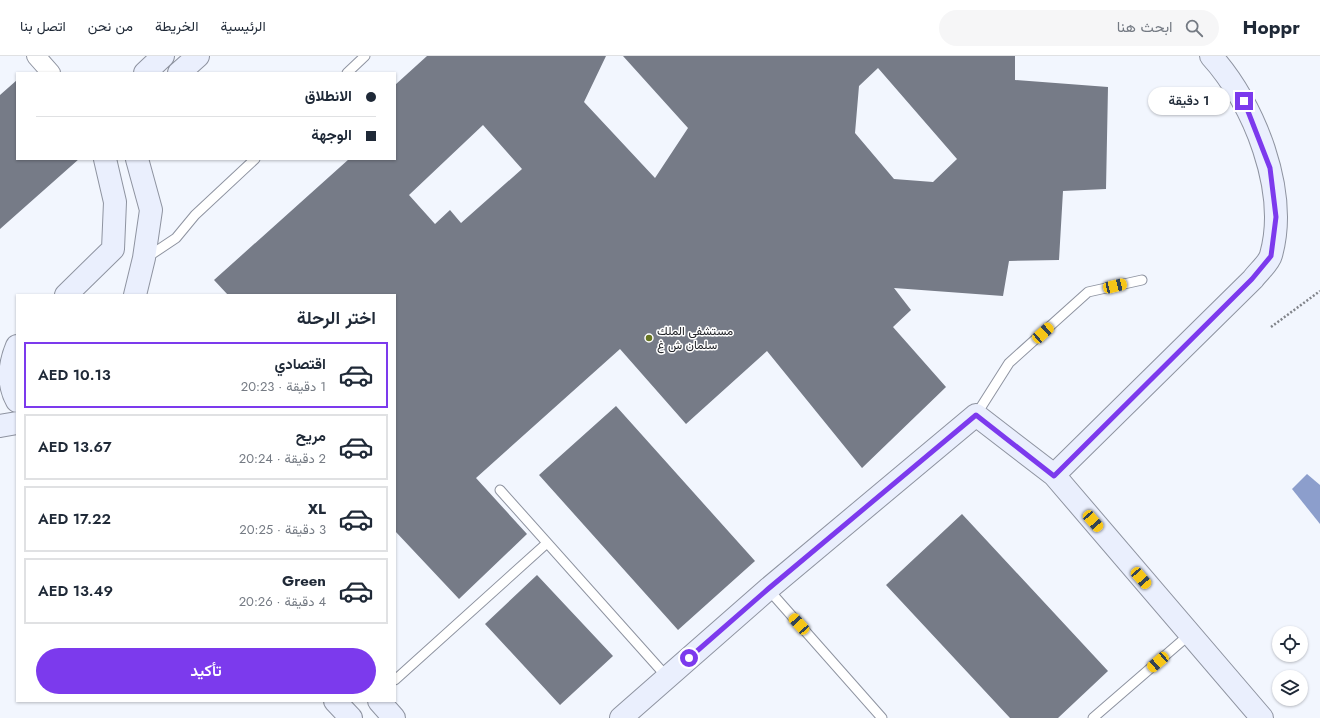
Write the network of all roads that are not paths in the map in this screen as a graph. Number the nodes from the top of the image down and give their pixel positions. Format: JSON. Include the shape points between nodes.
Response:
{"nodes":[{"id":1,"x":36,"y":56,"type":"edge"},
{"id":2,"x":163,"y":56,"type":"edge"},
{"id":3,"x":198,"y":56,"type":"edge"},
{"id":4,"x":365,"y":56,"type":"edge"},
{"id":5,"x":1211,"y":56,"type":"edge"},
{"id":6,"x":50,"y":72,"type":"edge"},
{"id":7,"x":147,"y":72,"type":"edge"},
{"id":8,"x":180,"y":72,"type":"edge"},
{"id":9,"x":348,"y":72,"type":"edge"},
{"id":10,"x":105,"y":160,"type":"edge"},
{"id":11,"x":137,"y":160,"type":"edge"},
{"id":12,"x":254,"y":160,"type":"edge"},
{"id":13,"x":143,"y":260,"type":"junction"},
{"id":14,"x":1142,"y":280,"type":"dead end"},
{"id":15,"x":67,"y":294,"type":"edge"},
{"id":16,"x":135,"y":294,"type":"edge"},
{"id":17,"x":16,"y":342,"type":"edge"},
{"id":18,"x":16,"y":348,"type":"edge"},
{"id":19,"x":0,"y":355,"type":"edge"},
{"id":20,"x":16,"y":399,"type":"edge"},
{"id":21,"x":976,"y":415,"type":"junction"},
{"id":22,"x":16,"y":423,"type":"edge"},
{"id":23,"x":0,"y":426,"type":"edge"},
{"id":24,"x":1054,"y":476,"type":"junction"},
{"id":25,"x":500,"y":490,"type":"dead end"},
{"id":26,"x":547,"y":543,"type":"junction"},
{"id":27,"x":768,"y":589,"type":"junction"},
{"id":28,"x":1190,"y":634,"type":"junction"},
{"id":29,"x":667,"y":678,"type":"junction"},
{"id":30,"x":396,"y":679,"type":"edge"},
{"id":31,"x":336,"y":702,"type":"edge"},
{"id":32,"x":380,"y":702,"type":"edge"},
{"id":33,"x":351,"y":718,"type":"edge"},
{"id":34,"x":394,"y":718,"type":"edge"},
{"id":35,"x":621,"y":718,"type":"edge"},
{"id":36,"x":882,"y":718,"type":"edge"},
{"id":37,"x":1093,"y":718,"type":"edge"},
{"id":38,"x":1262,"y":718,"type":"edge"}],
"edges":[{"from":1,"to":6,"type":"street"},
{"from":2,"to":7,"type":"street"},
{"from":3,"to":8,"type":"street"},
{"from":4,"to":9,"type":"lane"},
{"from":5,"to":24,"type":"street","via":[[1244,101],[1270,168],[1276,217],[1271,256],[1252,279]]},
{"from":10,"to":15,"type":"street","via":[[115,202],[113,249]]},
{"from":11,"to":13,"type":"street","via":[[151,210]]},
{"from":12,"to":13,"type":"lane","via":[[195,215],[176,238]]},
{"from":13,"to":16,"type":"street"},
{"from":14,"to":21,"type":"lane","via":[[1088,292],[1008,363]]},
{"from":17,"to":19,"type":"street"},
{"from":18,"to":20,"type":"street","via":[[11,361],[10,378]]},
{"from":21,"to":24,"type":"street"},
{"from":21,"to":27,"type":"street"},
{"from":22,"to":23,"type":"street"},
{"from":24,"to":28,"type":"street"},
{"from":25,"to":26,"type":"lane"},
{"from":26,"to":29,"type":"lane"},
{"from":26,"to":30,"type":"lane"},
{"from":27,"to":29,"type":"street"},
{"from":27,"to":36,"type":"lane"},
{"from":28,"to":37,"type":"lane"},
{"from":28,"to":38,"type":"street"},
{"from":29,"to":35,"type":"street"},
{"from":31,"to":33,"type":"street"},
{"from":32,"to":34,"type":"street"}]}
